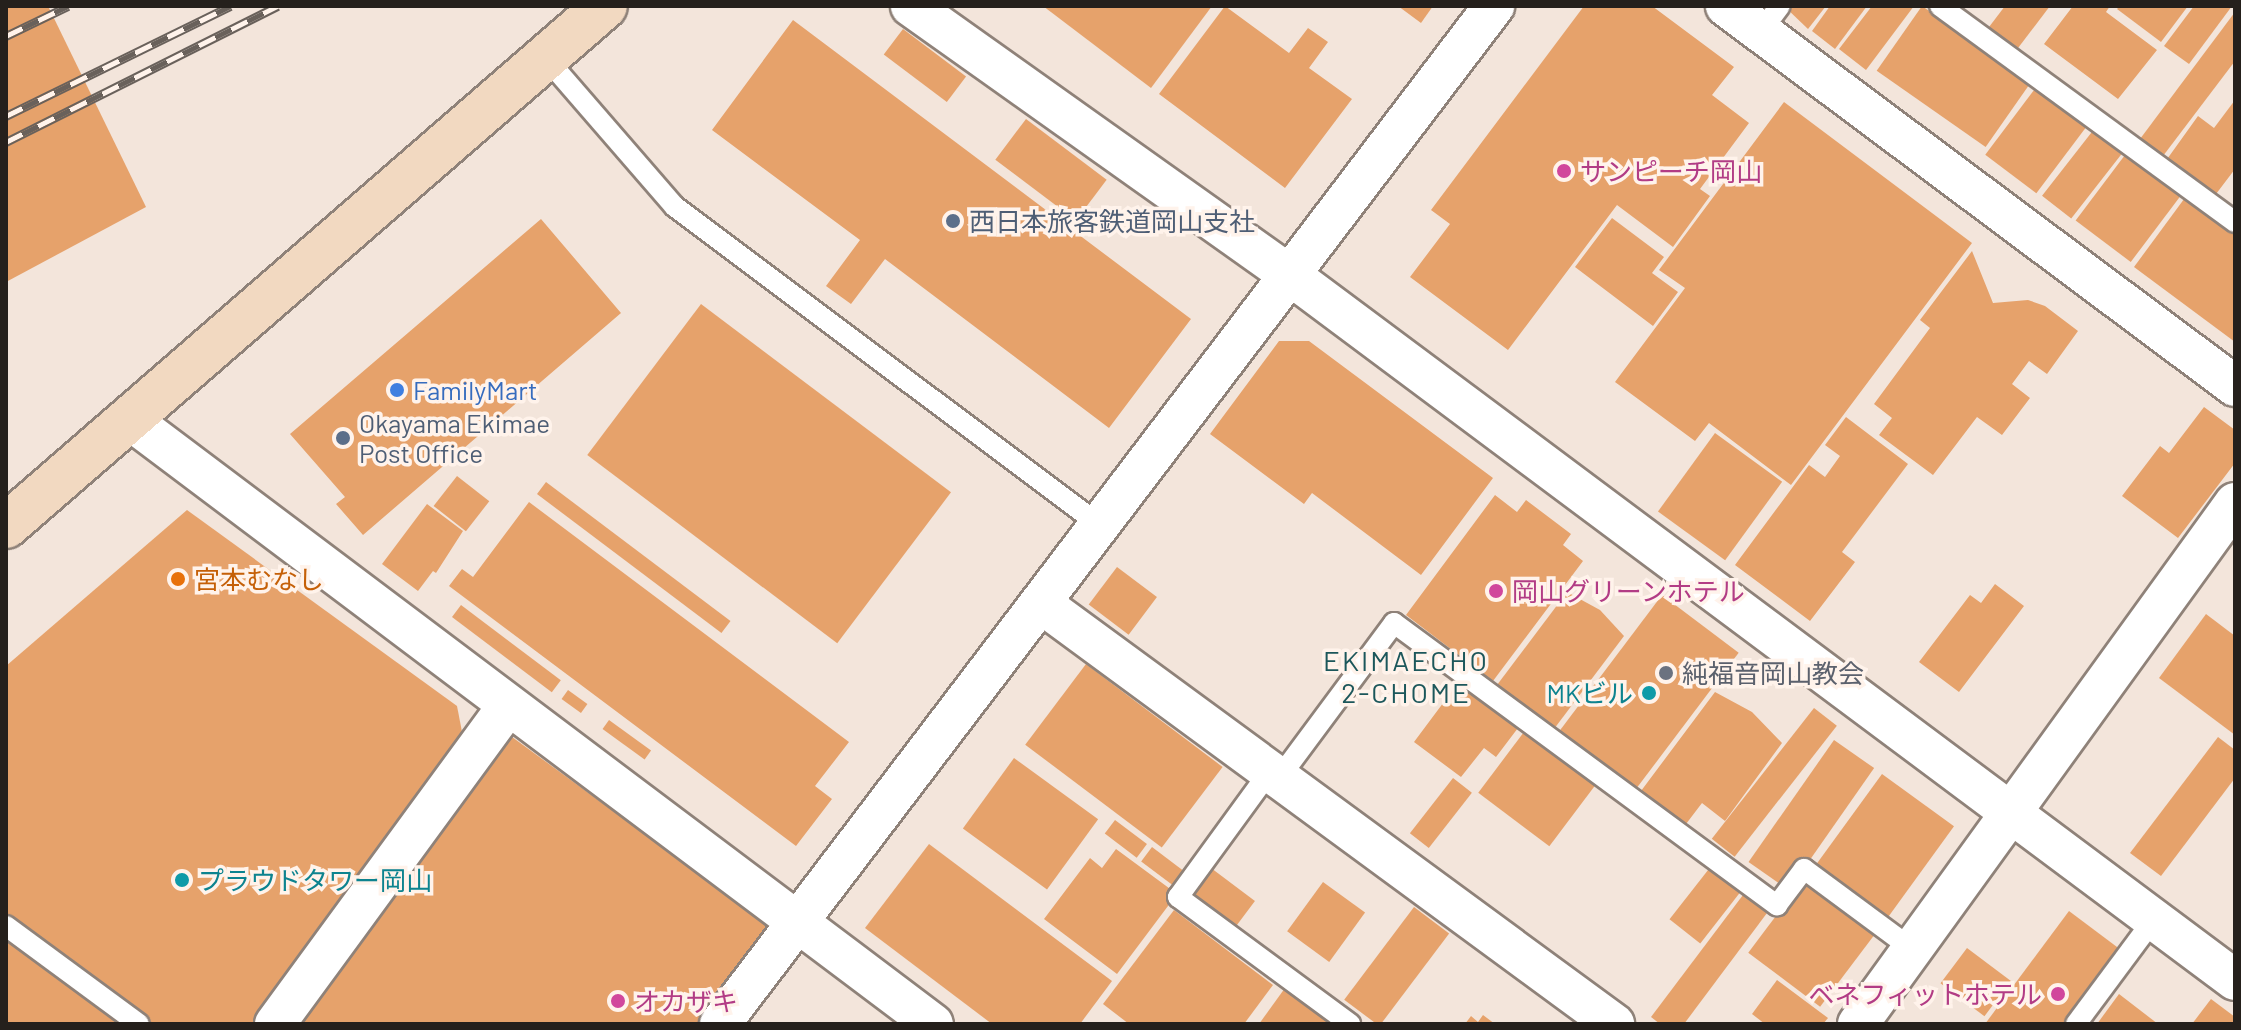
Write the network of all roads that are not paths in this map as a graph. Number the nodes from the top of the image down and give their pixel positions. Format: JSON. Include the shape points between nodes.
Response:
{"nodes":[{"id":1,"x":605,"y":6,"type":"edge"},
{"id":2,"x":911,"y":6,"type":"edge"},
{"id":3,"x":1494,"y":6,"type":"edge"},
{"id":4,"x":1726,"y":6,"type":"edge"},
{"id":5,"x":1940,"y":6,"type":"edge"},
{"id":6,"x":1771,"y":19,"type":"edge"},
{"id":7,"x":546,"y":58,"type":"junction"},
{"id":8,"x":2235,"y":222,"type":"edge"},
{"id":9,"x":1290,"y":275,"type":"junction"},
{"id":10,"x":2235,"y":386,"type":"edge"},
{"id":11,"x":129,"y":419,"type":"junction"},
{"id":12,"x":2235,"y":503,"type":"edge"},
{"id":13,"x":6,"y":526,"type":"edge"},
{"id":14,"x":1101,"y":526,"type":"junction"},
{"id":15,"x":1042,"y":604,"type":"junction"},
{"id":16,"x":506,"y":708,"type":"junction"},
{"id":17,"x":1274,"y":774,"type":"junction"},
{"id":18,"x":2010,"y":810,"type":"junction"},
{"id":19,"x":2154,"y":919,"type":"junction"},
{"id":20,"x":796,"y":921,"type":"junction"},
{"id":21,"x":6,"y":926,"type":"edge"},
{"id":22,"x":1912,"y":949,"type":"junction"},
{"id":23,"x":2235,"y":980,"type":"edge"},
{"id":24,"x":139,"y":1024,"type":"edge"},
{"id":25,"x":275,"y":1024,"type":"edge"},
{"id":26,"x":720,"y":1024,"type":"edge"},
{"id":27,"x":933,"y":1024,"type":"edge"},
{"id":28,"x":1350,"y":1024,"type":"edge"},
{"id":29,"x":1614,"y":1024,"type":"edge"},
{"id":30,"x":1858,"y":1024,"type":"edge"},
{"id":31,"x":2076,"y":1024,"type":"edge"}],
"edges":[{"from":1,"to":7,"type":"street"},
{"from":2,"to":9,"type":"street"},
{"from":3,"to":9,"type":"street"},
{"from":4,"to":6,"type":"street"},
{"from":5,"to":8,"type":"lane"},
{"from":6,"to":10,"type":"street"},
{"from":7,"to":11,"type":"street"},
{"from":7,"to":14,"type":"lane","via":[[674,206]]},
{"from":9,"to":14,"type":"street"},
{"from":9,"to":18,"type":"street"},
{"from":11,"to":13,"type":"street"},
{"from":11,"to":16,"type":"street"},
{"from":12,"to":18,"type":"street"},
{"from":14,"to":15,"type":"street"},
{"from":15,"to":17,"type":"street"},
{"from":15,"to":20,"type":"street"},
{"from":16,"to":20,"type":"street"},
{"from":16,"to":25,"type":"street"},
{"from":17,"to":22,"type":"lane","via":[[1394,623],[1777,905],[1804,869]]},
{"from":17,"to":28,"type":"lane","via":[[1178,897]]},
{"from":17,"to":29,"type":"street"},
{"from":18,"to":19,"type":"street"},
{"from":18,"to":22,"type":"street"},
{"from":19,"to":23,"type":"street"},
{"from":19,"to":31,"type":"lane"},
{"from":20,"to":26,"type":"street"},
{"from":20,"to":27,"type":"street"},
{"from":21,"to":24,"type":"lane"},
{"from":22,"to":30,"type":"street"}]}
